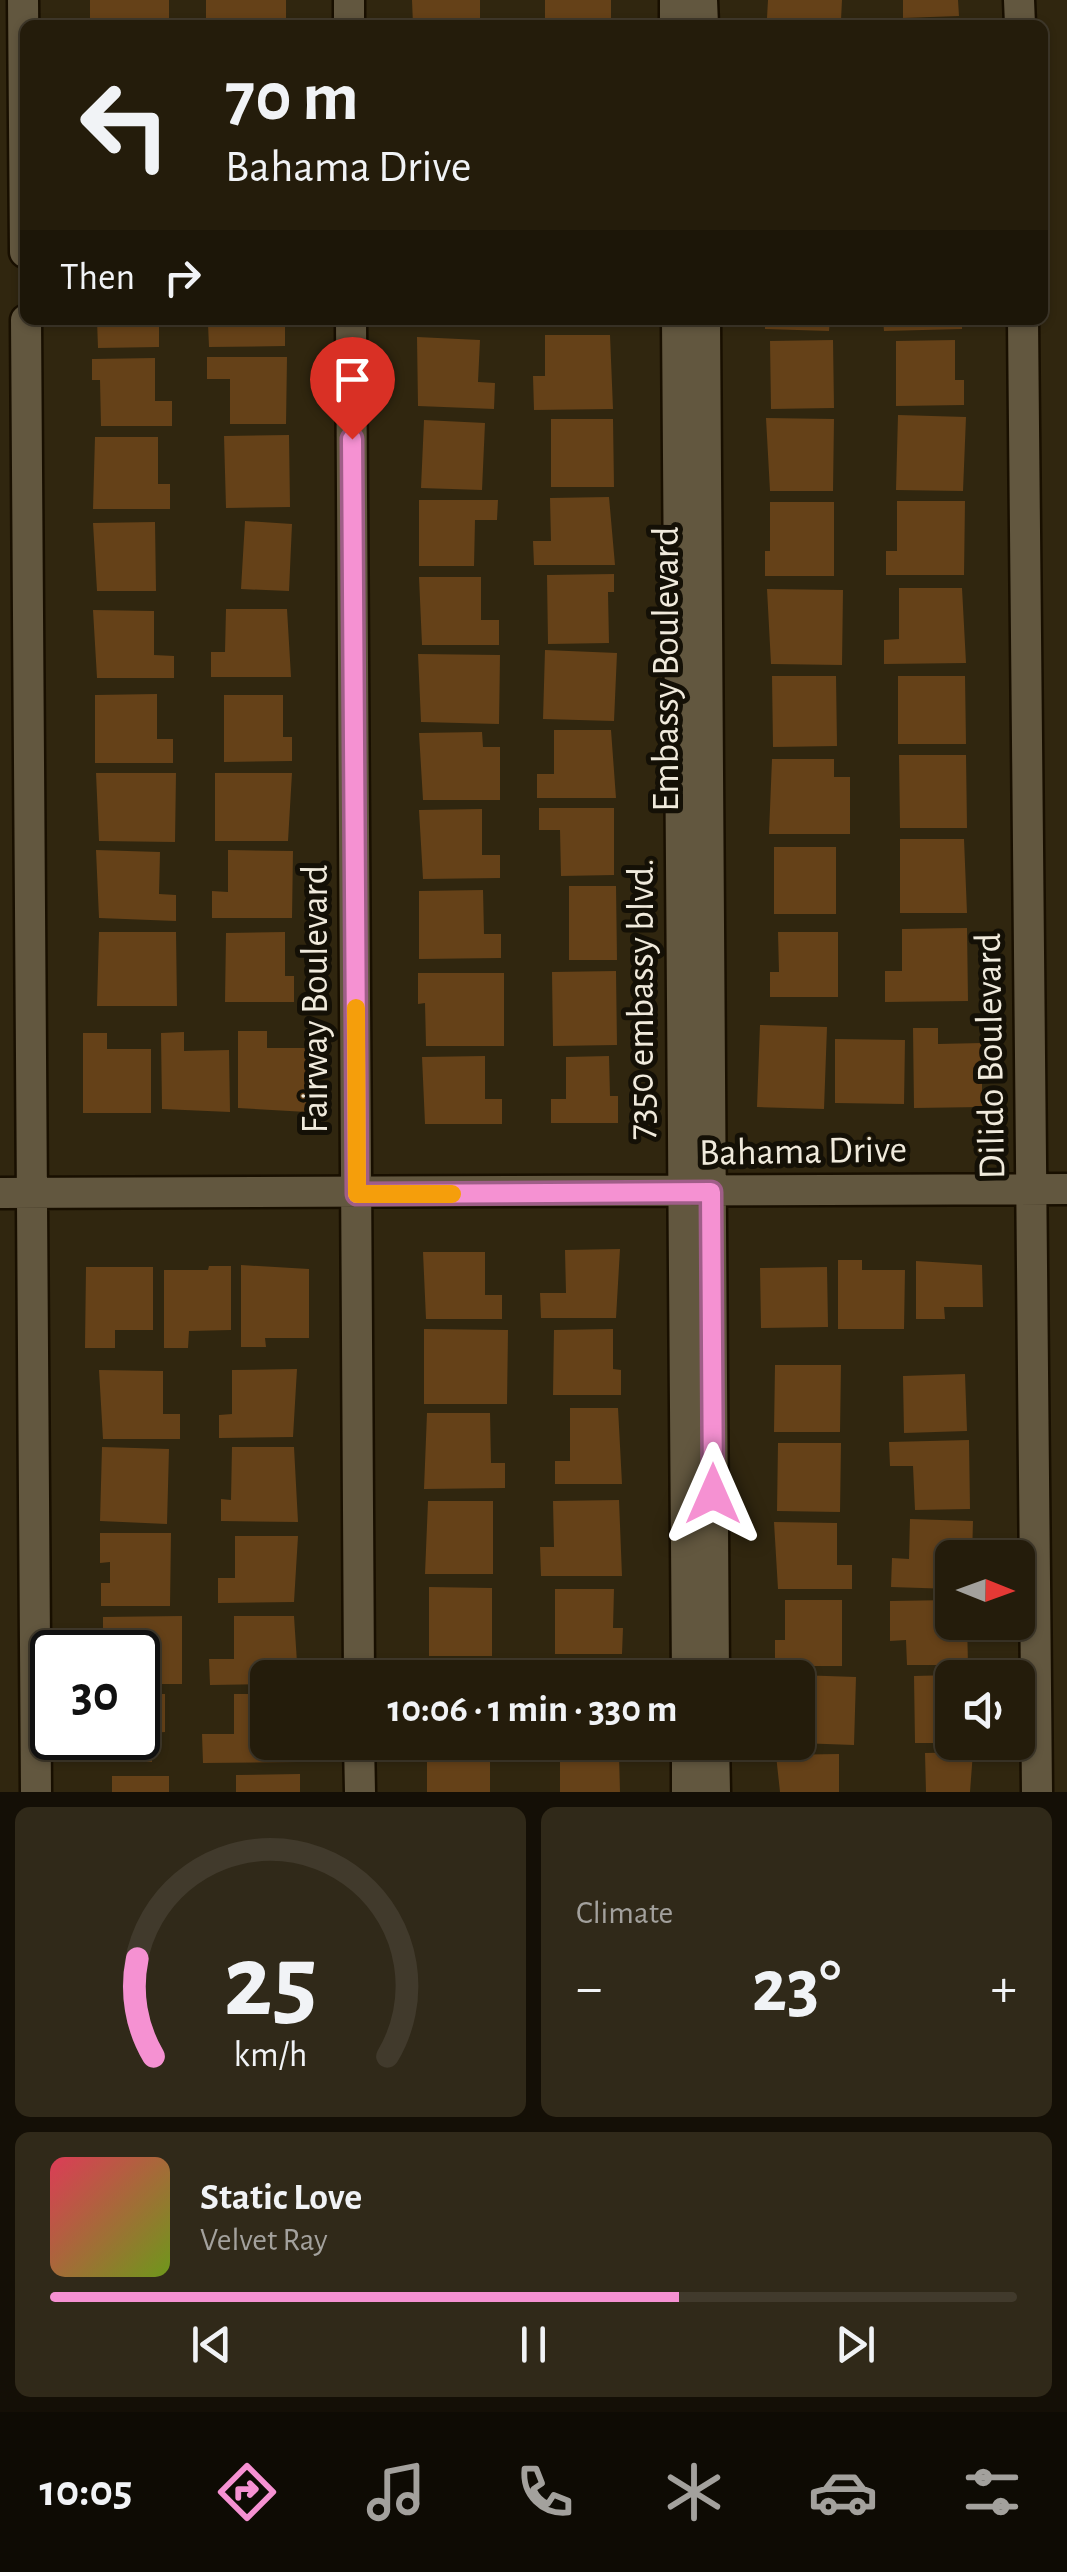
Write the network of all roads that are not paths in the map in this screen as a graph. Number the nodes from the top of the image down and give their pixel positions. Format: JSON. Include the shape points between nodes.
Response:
{"nodes":[{"id":1,"x":26,"y":325,"type":"edge"},
{"id":2,"x":351,"y":325,"type":"edge"},
{"id":3,"x":677,"y":325,"type":"edge"},
{"id":4,"x":704,"y":325,"type":"edge"},
{"id":5,"x":1023,"y":325,"type":"edge"},
{"id":6,"x":1032,"y":1190,"type":"junction"},
{"id":7,"x":1067,"y":1190,"type":"edge"},
{"id":8,"x":32,"y":1192,"type":"junction"},
{"id":9,"x":0,"y":1193,"type":"edge"},
{"id":10,"x":697,"y":1193,"type":"junction"},
{"id":11,"x":357,"y":1194,"type":"junction"},
{"id":12,"x":359,"y":1660,"type":"edge"},
{"id":13,"x":687,"y":1660,"type":"edge"},
{"id":14,"x":713,"y":1660,"type":"edge"},
{"id":15,"x":360,"y":1760,"type":"edge"},
{"id":16,"x":687,"y":1760,"type":"edge"},
{"id":17,"x":714,"y":1760,"type":"edge"},
{"id":18,"x":36,"y":1792,"type":"edge"},
{"id":19,"x":360,"y":1792,"type":"edge"},
{"id":20,"x":688,"y":1792,"type":"edge"},
{"id":21,"x":715,"y":1792,"type":"edge"},
{"id":22,"x":1036,"y":1792,"type":"edge"}],
"edges":[{"from":1,"to":8,"type":"street"},
{"from":2,"to":11,"type":"street","name":"Fairway Boulevard"},
{"from":3,"to":10,"type":"street","name":"7350 embassy blvd."},
{"from":4,"to":10,"type":"street","name":"Embassy Boulevard"},
{"from":5,"to":6,"type":"street","name":"Dilido Boulevard"},
{"from":6,"to":7,"type":"street","name":"Bahama Drive"},
{"from":6,"to":10,"type":"street","name":"Bahama Drive"},
{"from":6,"to":22,"type":"street","name":"Dilido Boulevard"},
{"from":8,"to":9,"type":"street","name":"Bahama Drive"},
{"from":8,"to":11,"type":"street","name":"Bahama Drive"},
{"from":8,"to":18,"type":"street"},
{"from":10,"to":11,"type":"street","name":"Bahama Drive"},
{"from":10,"to":13,"type":"street","name":"7350 embassy blvd."},
{"from":10,"to":14,"type":"street","name":"Embassy Boulevard"},
{"from":11,"to":12,"type":"street","name":"Fairway Boulevard"},
{"from":15,"to":19,"type":"street"},
{"from":16,"to":20,"type":"street"},
{"from":17,"to":21,"type":"street"}]}
